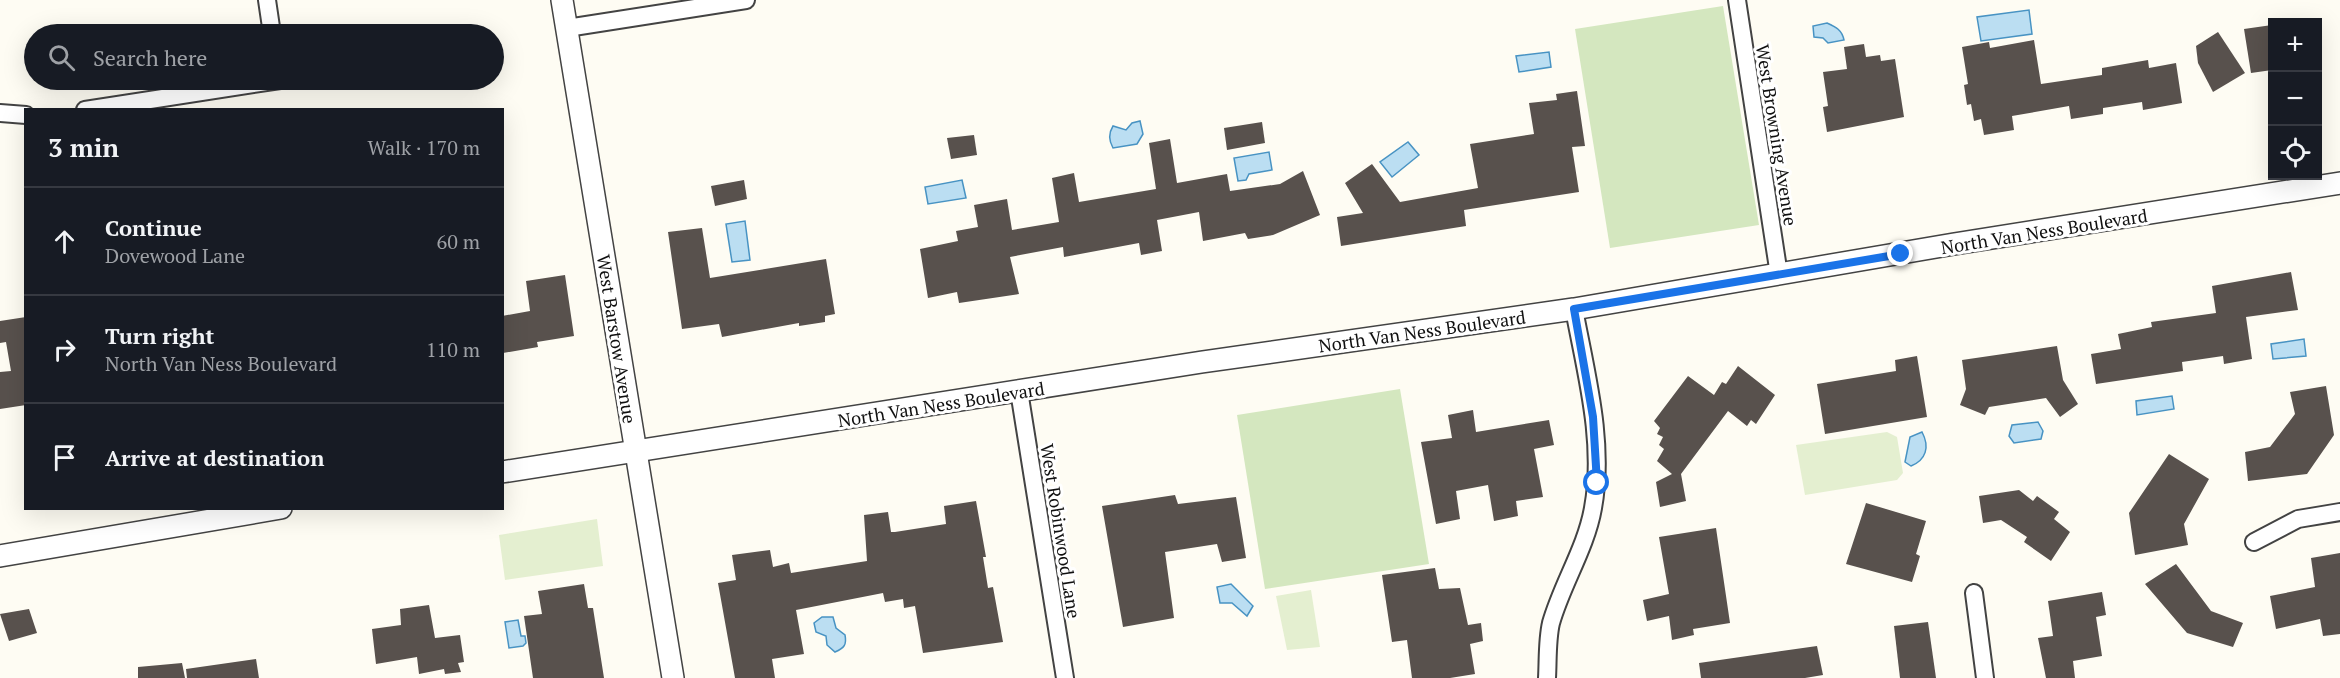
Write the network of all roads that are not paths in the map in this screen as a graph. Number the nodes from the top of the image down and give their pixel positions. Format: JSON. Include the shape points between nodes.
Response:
{"nodes":[{"id":1,"x":267,"y":0,"type":"edge"},
{"id":2,"x":562,"y":0,"type":"edge"},
{"id":3,"x":746,"y":0,"type":"edge"},
{"id":4,"x":1737,"y":0,"type":"edge"},
{"id":5,"x":271,"y":24,"type":"edge"},
{"id":6,"x":567,"y":28,"type":"junction"},
{"id":7,"x":215,"y":90,"type":"edge"},
{"id":8,"x":98,"y":108,"type":"edge"},
{"id":9,"x":0,"y":113,"type":"edge"},
{"id":10,"x":24,"y":115,"type":"edge"},
{"id":11,"x":2340,"y":183,"type":"edge"},
{"id":12,"x":1779,"y":275,"type":"junction"},
{"id":13,"x":1574,"y":309,"type":"junction"},
{"id":14,"x":1019,"y":391,"type":"junction"},
{"id":15,"x":635,"y":451,"type":"junction"},
{"id":16,"x":504,"y":472,"type":"edge"},
{"id":17,"x":269,"y":510,"type":"edge"},
{"id":18,"x":2340,"y":512,"type":"edge"},
{"id":19,"x":2254,"y":542,"type":"dead end"},
{"id":20,"x":0,"y":556,"type":"edge"},
{"id":21,"x":1974,"y":593,"type":"dead end"},
{"id":22,"x":673,"y":678,"type":"edge"},
{"id":23,"x":1065,"y":678,"type":"edge"},
{"id":24,"x":1547,"y":678,"type":"edge"},
{"id":25,"x":1985,"y":678,"type":"edge"}],
"edges":[{"from":1,"to":5,"type":"street"},
{"from":2,"to":6,"type":"street","name":"West Barstow Avenue"},
{"from":3,"to":6,"type":"street"},
{"from":4,"to":12,"type":"street","name":"West Browning Avenue"},
{"from":6,"to":15,"type":"street","name":"West Barstow Avenue"},
{"from":7,"to":8,"type":"street"},
{"from":9,"to":10,"type":"street"},
{"from":11,"to":12,"type":"street","name":"North Van Ness Boulevard"},
{"from":12,"to":13,"type":"street","name":"North Van Ness Boulevard"},
{"from":13,"to":14,"type":"street","name":"North Van Ness Boulevard"},
{"from":13,"to":24,"type":"street","via":[[1593,417],[1597,483],[1593,511],[1551,625]]},
{"from":14,"to":15,"type":"street","name":"North Van Ness Boulevard"},
{"from":14,"to":23,"type":"street","name":"West Robinwood Lane"},
{"from":15,"to":16,"type":"street","name":"North Van Ness Boulevard"},
{"from":15,"to":22,"type":"street","name":"West Barstow Avenue"},
{"from":17,"to":20,"type":"street"},
{"from":18,"to":19,"type":"street","via":[[2298,519]]},
{"from":21,"to":25,"type":"street"}]}
